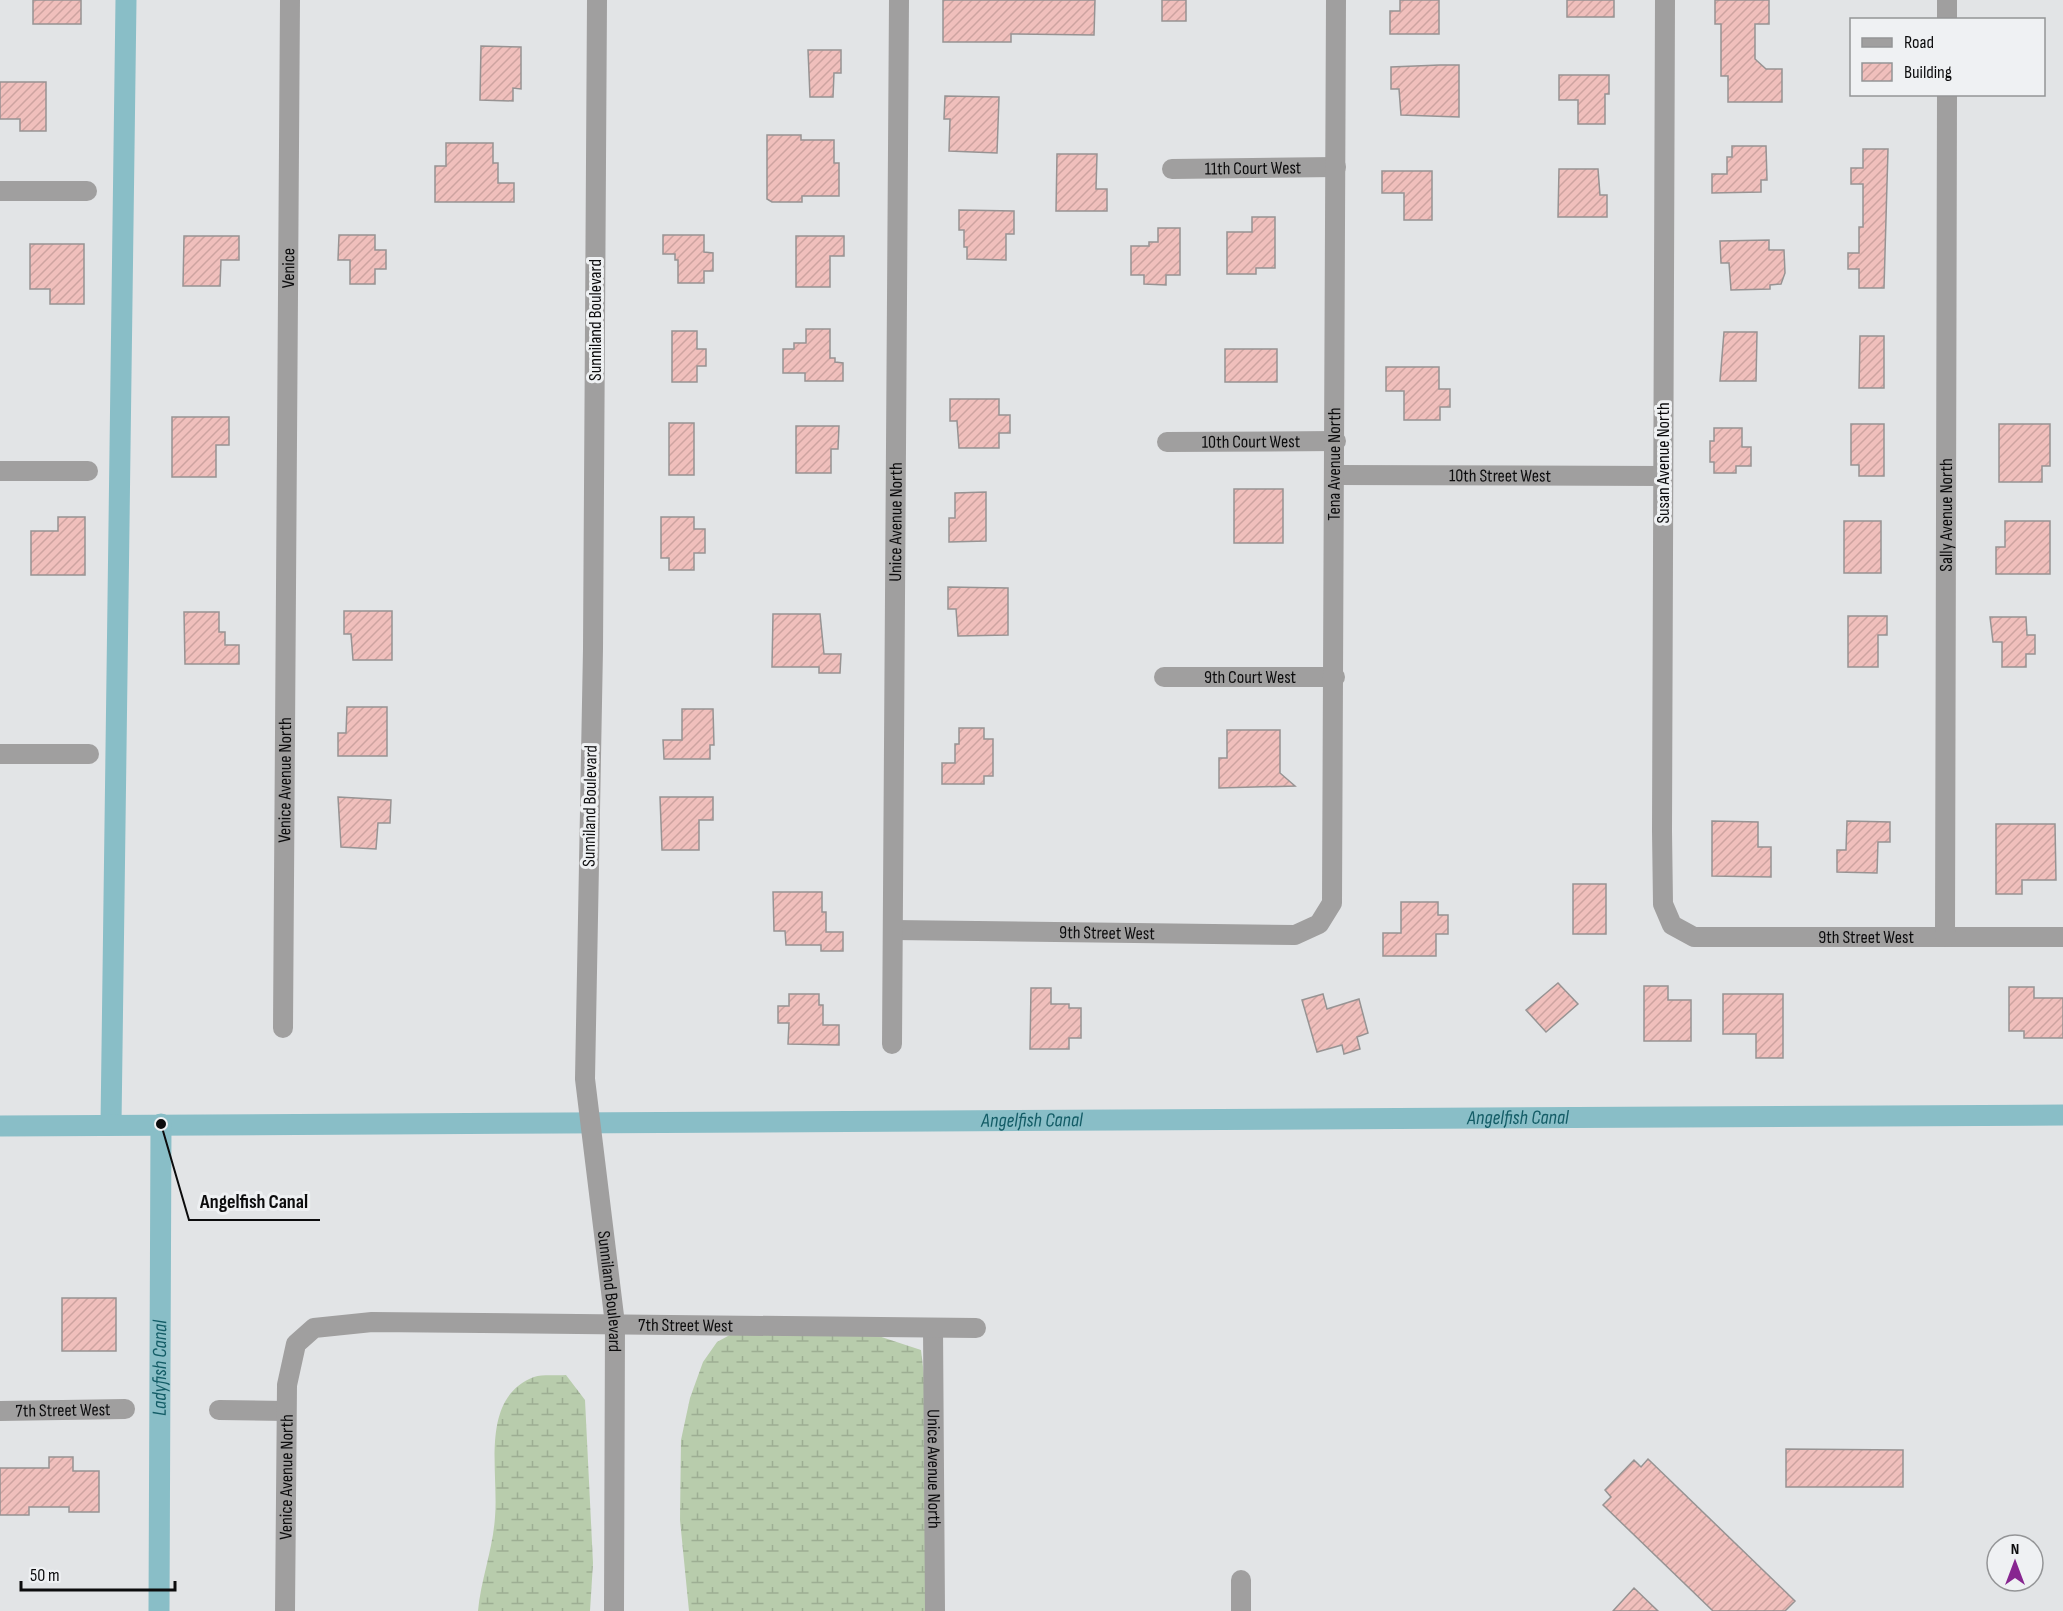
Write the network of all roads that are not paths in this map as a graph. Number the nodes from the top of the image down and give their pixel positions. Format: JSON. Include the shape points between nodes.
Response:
{"nodes":[{"id":1,"x":290,"y":0,"type":"edge"},
{"id":2,"x":597,"y":0,"type":"edge"},
{"id":3,"x":899,"y":0,"type":"edge"},
{"id":4,"x":1336,"y":0,"type":"edge"},
{"id":5,"x":1665,"y":0,"type":"edge"},
{"id":6,"x":1947,"y":0,"type":"edge"},
{"id":7,"x":1947,"y":18,"type":"edge"},
{"id":8,"x":1947,"y":96,"type":"edge"},
{"id":9,"x":1336,"y":167,"type":"junction"},
{"id":10,"x":1172,"y":169,"type":"dead end"},
{"id":11,"x":0,"y":191,"type":"edge"},
{"id":12,"x":87,"y":191,"type":"dead end"},
{"id":13,"x":1336,"y":441,"type":"junction"},
{"id":14,"x":1167,"y":442,"type":"dead end"},
{"id":15,"x":0,"y":471,"type":"edge"},
{"id":16,"x":88,"y":471,"type":"dead end"},
{"id":17,"x":1336,"y":475,"type":"junction"},
{"id":18,"x":1662,"y":476,"type":"junction"},
{"id":19,"x":287,"y":535,"type":"joint"},
{"id":20,"x":1335,"y":676,"type":"junction"},
{"id":21,"x":1164,"y":677,"type":"dead end"},
{"id":22,"x":0,"y":754,"type":"edge"},
{"id":23,"x":89,"y":754,"type":"dead end"},
{"id":24,"x":1319,"y":924,"type":"joint"},
{"id":25,"x":1672,"y":925,"type":"joint"},
{"id":26,"x":894,"y":930,"type":"junction"},
{"id":27,"x":1945,"y":937,"type":"junction"},
{"id":28,"x":2063,"y":938,"type":"edge"},
{"id":29,"x":283,"y":1028,"type":"dead end"},
{"id":30,"x":892,"y":1044,"type":"dead end"},
{"id":31,"x":615,"y":1324,"type":"junction"},
{"id":32,"x":933,"y":1328,"type":"junction"},
{"id":33,"x":976,"y":1328,"type":"dead end"},
{"id":34,"x":296,"y":1344,"type":"joint"},
{"id":35,"x":125,"y":1409,"type":"dead end"},
{"id":36,"x":219,"y":1410,"type":"dead end"},
{"id":37,"x":0,"y":1411,"type":"edge"},
{"id":38,"x":286,"y":1411,"type":"junction"},
{"id":39,"x":1241,"y":1580,"type":"dead end"},
{"id":40,"x":285,"y":1611,"type":"edge"},
{"id":41,"x":614,"y":1611,"type":"edge"},
{"id":42,"x":935,"y":1611,"type":"edge"},
{"id":43,"x":1241,"y":1611,"type":"edge"}],
"edges":[{"from":1,"to":19,"type":"street","name":"Venice"},
{"from":2,"to":31,"type":"street","name":"Sunniland Boulevard","via":[[593,649],[585,1079]]},
{"from":3,"to":26,"type":"street","name":"Unice Avenue North"},
{"from":4,"to":9,"type":"street","name":"Tena Avenue North"},
{"from":5,"to":18,"type":"street","name":"Susan Avenue North"},
{"from":6,"to":7,"type":"street"},
{"from":8,"to":27,"type":"street","name":"Sally Avenue North"},
{"from":9,"to":10,"type":"street","name":"11th Court West"},
{"from":9,"to":13,"type":"street","name":"Tena Avenue North"},
{"from":11,"to":12,"type":"street"},
{"from":13,"to":14,"type":"street","name":"10th Court West"},
{"from":13,"to":17,"type":"street","name":"Tena Avenue North"},
{"from":15,"to":16,"type":"street"},
{"from":17,"to":18,"type":"street","name":"10th Street West"},
{"from":17,"to":20,"type":"street","name":"Tena Avenue North"},
{"from":18,"to":25,"type":"street","name":"Susan Avenue North","via":[[1663,904]]},
{"from":19,"to":29,"type":"street","name":"Venice Avenue North"},
{"from":20,"to":21,"type":"street","name":"9th Court West"},
{"from":20,"to":24,"type":"street","name":"Tena Avenue North","via":[[1332,903]]},
{"from":22,"to":23,"type":"street"},
{"from":24,"to":26,"type":"street","name":"9th Street West","via":[[1295,935]]},
{"from":25,"to":27,"type":"street","name":"9th Street West","via":[[1694,937]]},
{"from":26,"to":30,"type":"street","name":"Unice Avenue North"},
{"from":27,"to":28,"type":"street","name":"9th Street West"},
{"from":31,"to":32,"type":"street","name":"7th Street West"},
{"from":31,"to":34,"type":"street","name":"7th Street West","via":[[372,1322],[314,1328]]},
{"from":31,"to":41,"type":"street","name":"Sunniland Boulevard"},
{"from":32,"to":33,"type":"street","name":"7th Street West"},
{"from":32,"to":42,"type":"street","name":"Unice Avenue North"},
{"from":34,"to":38,"type":"street","name":"Venice Avenue North"},
{"from":35,"to":37,"type":"street","name":"7th Street West"},
{"from":36,"to":38,"type":"street"},
{"from":38,"to":40,"type":"street","name":"Venice Avenue North"},
{"from":39,"to":43,"type":"street"}]}
